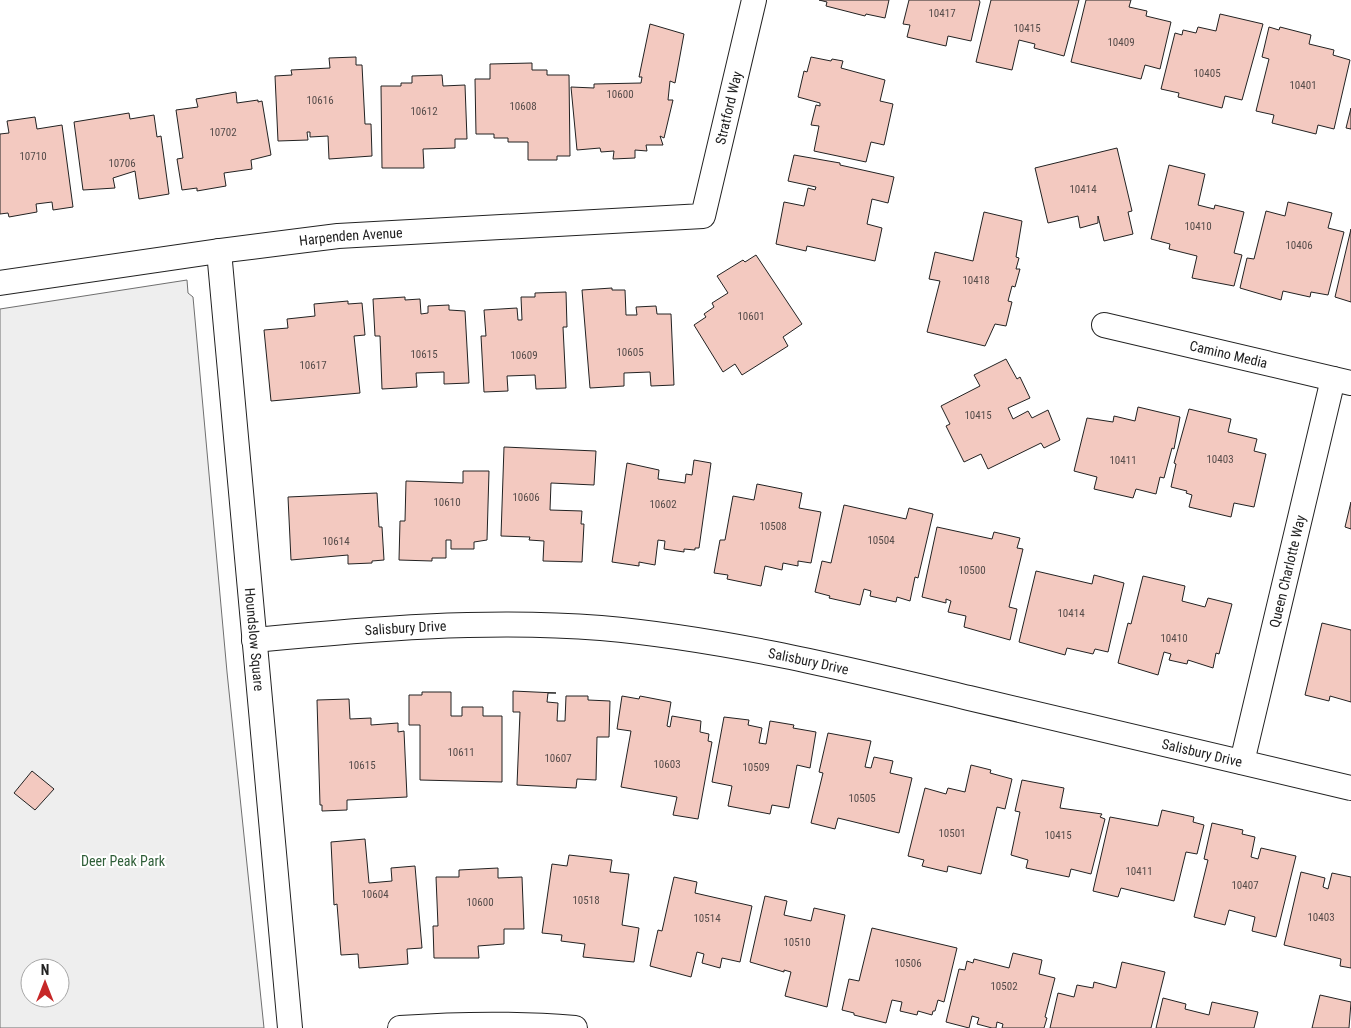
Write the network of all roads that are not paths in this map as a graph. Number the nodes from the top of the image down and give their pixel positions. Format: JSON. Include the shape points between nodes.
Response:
{"nodes":[{"id":1,"x":754,"y":0,"type":"edge"},
{"id":2,"x":703,"y":216,"type":"joint"},
{"id":3,"x":219,"y":250,"type":"junction"},
{"id":4,"x":0,"y":284,"type":"edge"},
{"id":5,"x":1104,"y":325,"type":"dead end"},
{"id":6,"x":1342,"y":381,"type":"edge"},
{"id":7,"x":254,"y":640,"type":"junction"},
{"id":8,"x":1242,"y":762,"type":"junction"},
{"id":9,"x":1351,"y":788,"type":"edge"},
{"id":10,"x":536,"y":1026,"type":"edge"},
{"id":11,"x":290,"y":1028,"type":"edge"},
{"id":12,"x":400,"y":1028,"type":"edge"},
{"id":13,"x":575,"y":1028,"type":"edge"}],
"edges":[{"from":1,"to":2,"type":"street","name":"Stratford Way"},
{"from":2,"to":3,"type":"street","name":"Harpenden Avenue","via":[[338,236]]},
{"from":3,"to":4,"type":"street","name":"Harpenden Avenue"},
{"from":3,"to":7,"type":"street","name":"Houndslow Square"},
{"from":5,"to":6,"type":"street","name":"Camino Media"},
{"from":6,"to":8,"type":"street","name":"Queen Charlotte Way"},
{"from":7,"to":8,"type":"street","name":"Salisbury Drive","via":[[398,627],[497,624],[600,628],[701,640],[802,658]]},
{"from":7,"to":11,"type":"street","name":"Houndslow Square"},
{"from":8,"to":9,"type":"street","name":"Salisbury Drive"},
{"from":10,"to":12,"type":"street","via":[[455,1024]]},
{"from":10,"to":13,"type":"street"}]}
